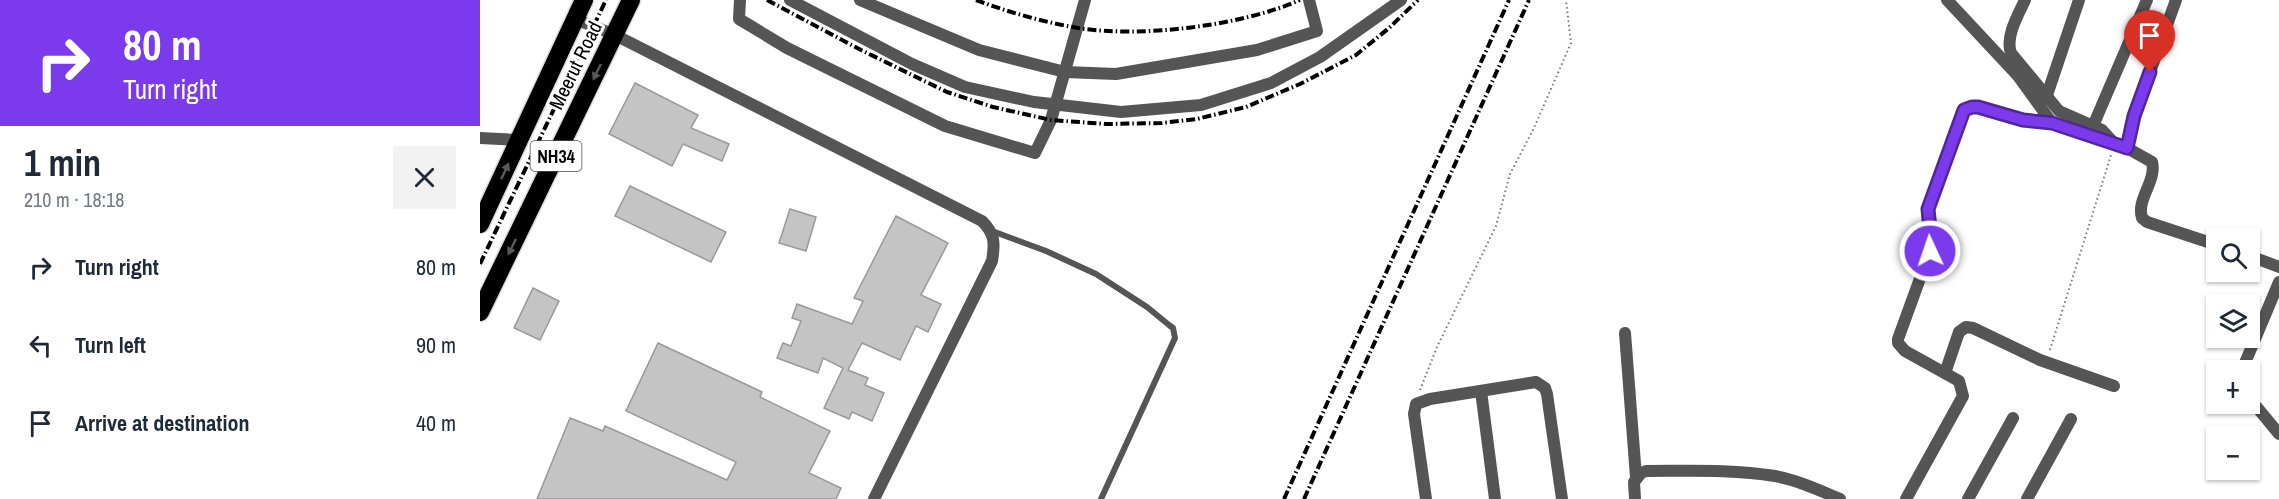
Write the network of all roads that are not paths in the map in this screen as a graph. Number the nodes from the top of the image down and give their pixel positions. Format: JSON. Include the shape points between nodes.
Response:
{"nodes":[{"id":1,"x":584,"y":0,"type":"edge"},
{"id":2,"x":631,"y":0,"type":"edge"},
{"id":3,"x":740,"y":0,"type":"edge"},
{"id":4,"x":790,"y":0,"type":"edge"},
{"id":5,"x":860,"y":0,"type":"edge"},
{"id":6,"x":1085,"y":0,"type":"edge"},
{"id":7,"x":1309,"y":0,"type":"edge"},
{"id":8,"x":1401,"y":0,"type":"edge"},
{"id":9,"x":1947,"y":0,"type":"edge"},
{"id":10,"x":2025,"y":0,"type":"edge"},
{"id":11,"x":2079,"y":0,"type":"edge"},
{"id":12,"x":2147,"y":0,"type":"edge"},
{"id":13,"x":2176,"y":0,"type":"edge"},
{"id":14,"x":575,"y":19,"type":"junction"},
{"id":15,"x":615,"y":35,"type":"junction"},
{"id":16,"x":1065,"y":72,"type":"junction"},
{"id":17,"x":2046,"y":98,"type":"junction"},
{"id":18,"x":1055,"y":105,"type":"junction"},
{"id":19,"x":2052,"y":123,"type":"junction"},
{"id":20,"x":2093,"y":126,"type":"junction"},
{"id":21,"x":480,"y":138,"type":"edge"},
{"id":22,"x":520,"y":140,"type":"junction"},
{"id":23,"x":2121,"y":146,"type":"junction"},
{"id":24,"x":480,"y":224,"type":"edge"},
{"id":25,"x":992,"y":231,"type":"junction"},
{"id":26,"x":2206,"y":241,"type":"edge"},
{"id":27,"x":2260,"y":260,"type":"edge"},
{"id":28,"x":2279,"y":267,"type":"edge"},
{"id":29,"x":2279,"y":282,"type":"edge"},
{"id":30,"x":480,"y":312,"type":"edge"},
{"id":31,"x":1625,"y":333,"type":"dead end"},
{"id":32,"x":2246,"y":360,"type":"edge"},
{"id":33,"x":1945,"y":373,"type":"junction"},
{"id":34,"x":2114,"y":386,"type":"dead end"},
{"id":35,"x":1481,"y":391,"type":"junction"},
{"id":36,"x":2260,"y":411,"type":"edge"},
{"id":37,"x":2013,"y":418,"type":"dead end"},
{"id":38,"x":2071,"y":419,"type":"dead end"},
{"id":39,"x":2279,"y":434,"type":"edge"},
{"id":40,"x":1636,"y":477,"type":"junction"},
{"id":41,"x":874,"y":499,"type":"edge"},
{"id":42,"x":1101,"y":499,"type":"edge"},
{"id":43,"x":1426,"y":499,"type":"edge"},
{"id":44,"x":1494,"y":499,"type":"edge"},
{"id":45,"x":1562,"y":499,"type":"edge"},
{"id":46,"x":1635,"y":499,"type":"edge"},
{"id":47,"x":1840,"y":499,"type":"edge"},
{"id":48,"x":1906,"y":499,"type":"edge"},
{"id":49,"x":1968,"y":499,"type":"edge"},
{"id":50,"x":2027,"y":499,"type":"edge"}],
"edges":[{"from":1,"to":14,"type":"highway","name":"Meerut Road","number":"NH34"},
{"from":2,"to":15,"type":"highway","name":"Meerut Road","number":"NH34"},
{"from":3,"to":18,"type":"street","via":[[739,19],[787,48],[945,126],[1035,153]]},
{"from":4,"to":18,"type":"street","via":[[964,87]]},
{"from":5,"to":16,"type":"street","via":[[979,50]]},
{"from":6,"to":16,"type":"street"},
{"from":7,"to":16,"type":"street","via":[[1317,31],[1257,50],[1116,74]]},
{"from":8,"to":18,"type":"street","via":[[1320,57],[1271,83],[1201,105],[1121,112]]},
{"from":9,"to":19,"type":"street","via":[[2004,59]]},
{"from":10,"to":17,"type":"street","via":[[2009,49]]},
{"from":11,"to":17,"type":"street"},
{"from":12,"to":20,"type":"street"},
{"from":13,"to":23,"type":"street"},
{"from":14,"to":15,"type":"street"},
{"from":14,"to":22,"type":"highway","name":"Meerut Road","number":"NH34"},
{"from":15,"to":25,"type":"street","via":[[982,221]]},
{"from":15,"to":30,"type":"highway","name":"Meerut Road","number":"NH34","one_way":true},
{"from":16,"to":18,"type":"street"},
{"from":17,"to":20,"type":"street","via":[[2063,114]]},
{"from":19,"to":23,"type":"street"},
{"from":19,"to":33,"type":"street","via":[[2023,120],[1978,107],[1967,108],[1961,116],[1928,209],[1930,251],[1898,339],[1905,351]]},
{"from":20,"to":23,"type":"street"},
{"from":21,"to":22,"type":"street"},
{"from":24,"to":22,"type":"highway","name":"Meerut Road","number":"NH34","one_way":true},
{"from":23,"to":26,"type":"street","via":[[2152,162],[2142,218]]},
{"from":25,"to":41,"type":"street","via":[[992,261]]},
{"from":25,"to":42,"type":"lane","via":[[1046,250],[1096,274],[1173,328],[1175,338]]},
{"from":27,"to":28,"type":"street"},
{"from":29,"to":32,"type":"street"},
{"from":31,"to":40,"type":"street"},
{"from":33,"to":34,"type":"street","via":[[1959,332],[1973,327],[2046,362]]},
{"from":33,"to":48,"type":"street","via":[[1959,381],[1962,401]]},
{"from":35,"to":43,"type":"street","via":[[1418,403],[1414,408]]},
{"from":35,"to":44,"type":"street"},
{"from":35,"to":45,"type":"street","via":[[1536,382],[1545,388]]},
{"from":36,"to":39,"type":"street"},
{"from":37,"to":49,"type":"street"},
{"from":38,"to":50,"type":"street"},
{"from":40,"to":46,"type":"street"},
{"from":40,"to":47,"type":"street","via":[[1646,471],[1767,475],[1801,483]]}]}
